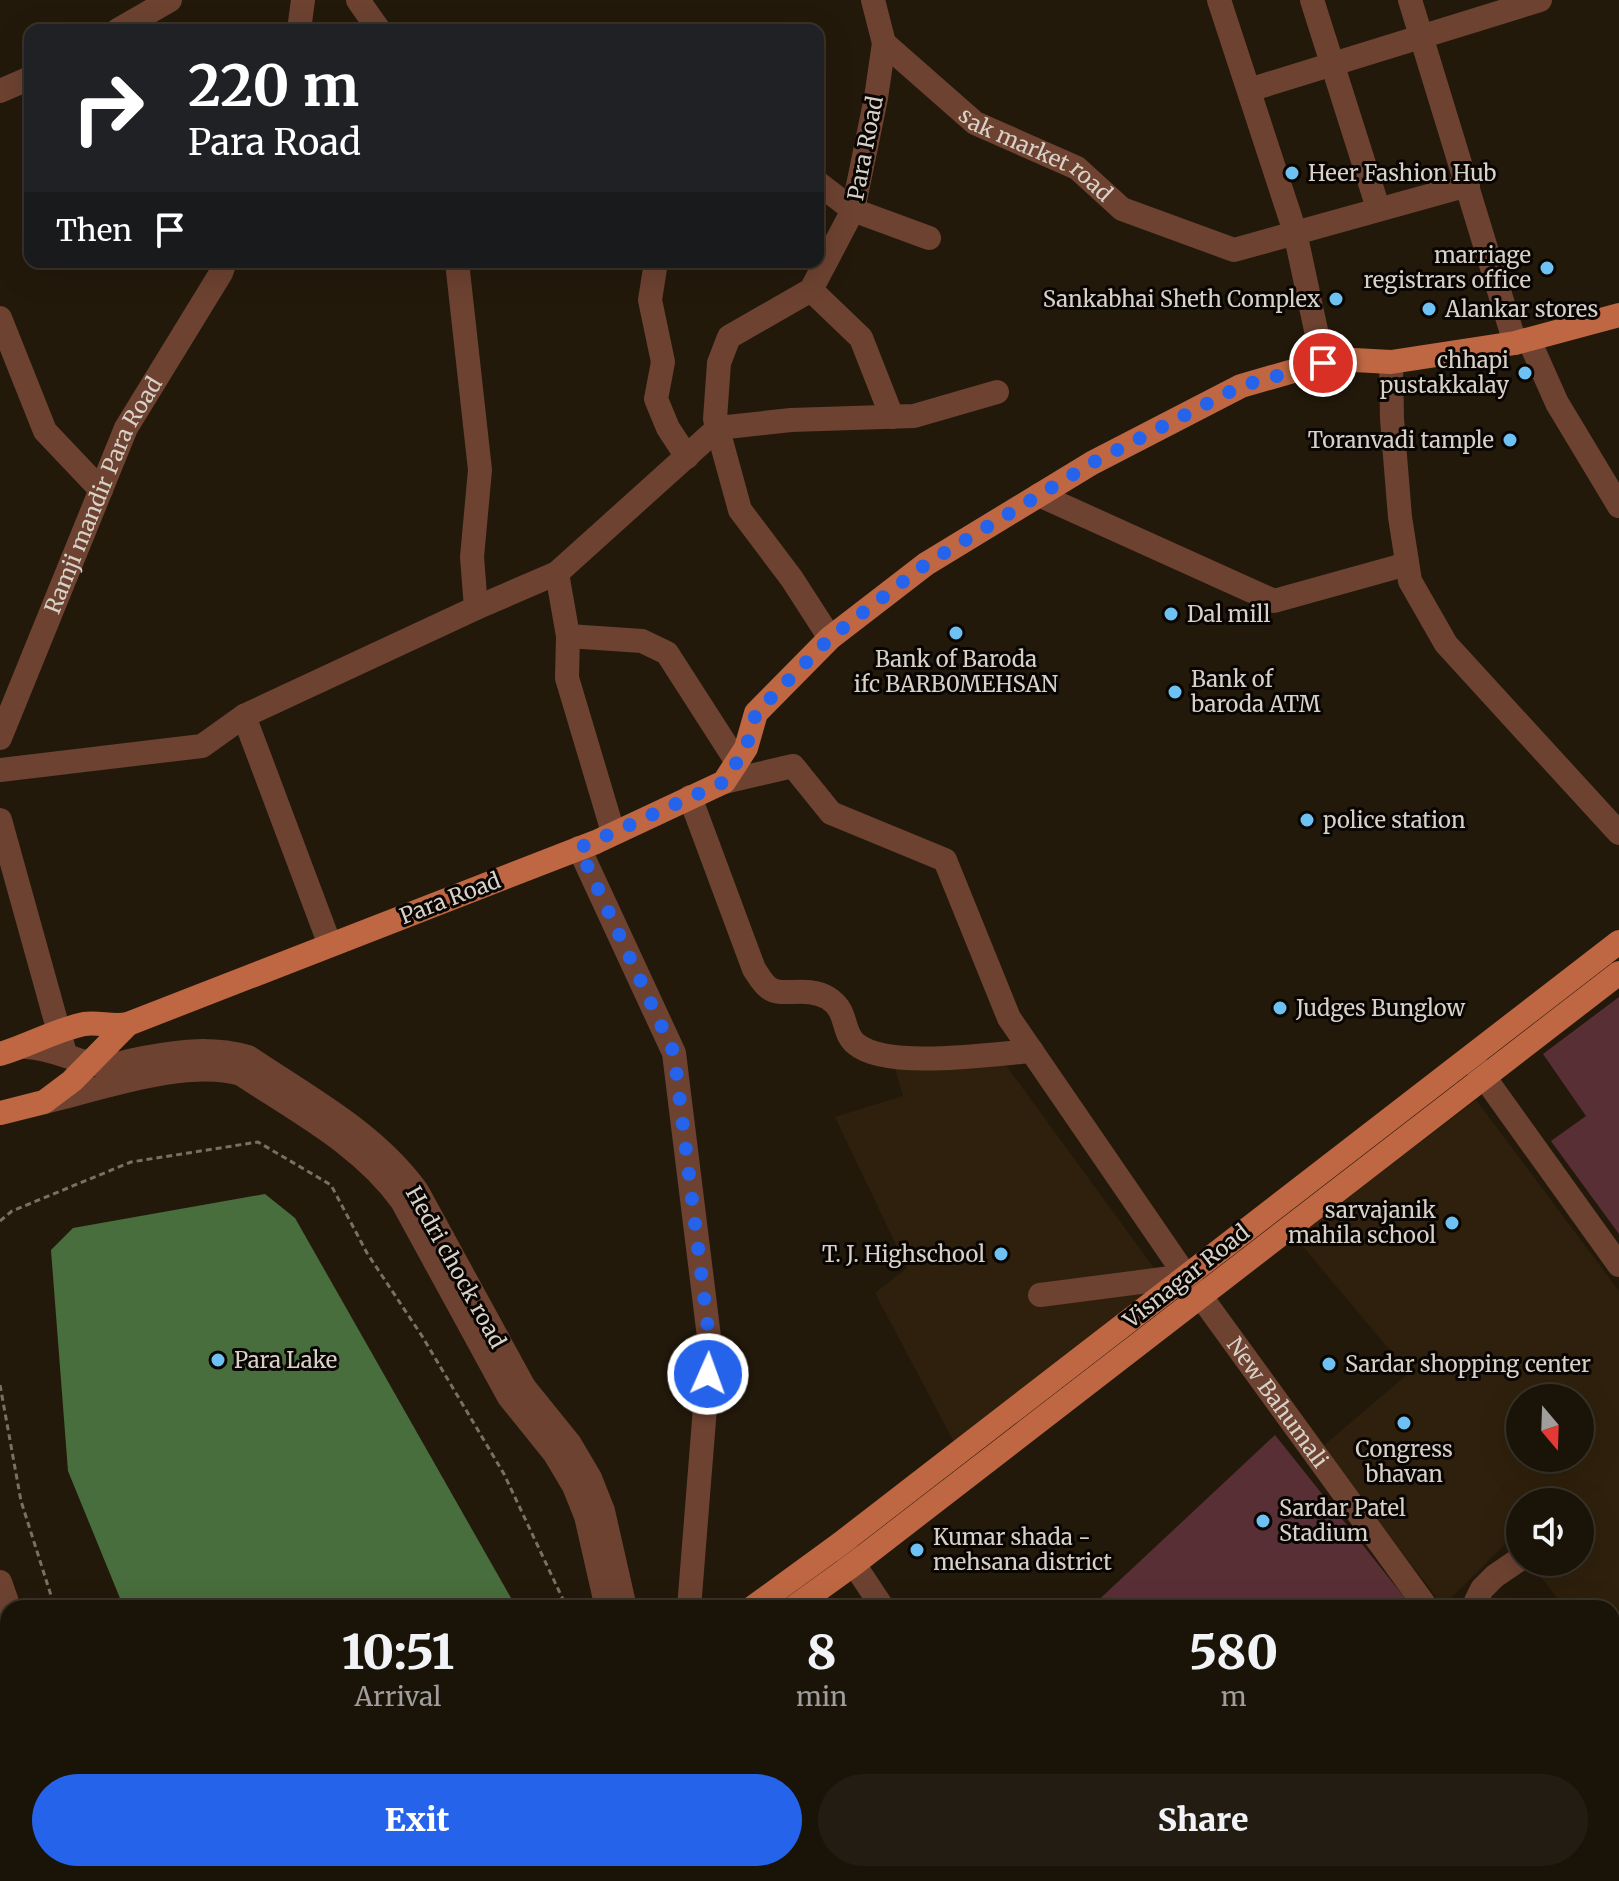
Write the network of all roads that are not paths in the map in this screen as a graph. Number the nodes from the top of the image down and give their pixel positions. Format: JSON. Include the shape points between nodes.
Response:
{"nodes":[{"id":1,"x":170,"y":0,"type":"edge"},
{"id":2,"x":303,"y":0,"type":"edge"},
{"id":3,"x":358,"y":0,"type":"edge"},
{"id":4,"x":873,"y":0,"type":"edge"},
{"id":5,"x":1219,"y":0,"type":"edge"},
{"id":6,"x":1312,"y":0,"type":"edge"},
{"id":7,"x":1410,"y":0,"type":"edge"},
{"id":8,"x":1538,"y":0,"type":"edge"},
{"id":9,"x":128,"y":24,"type":"edge"},
{"id":10,"x":300,"y":24,"type":"edge"},
{"id":11,"x":375,"y":24,"type":"edge"},
{"id":12,"x":1421,"y":36,"type":"junction"},
{"id":13,"x":884,"y":43,"type":"junction"},
{"id":14,"x":1334,"y":63,"type":"junction"},
{"id":15,"x":24,"y":81,"type":"edge"},
{"id":16,"x":1249,"y":90,"type":"junction"},
{"id":17,"x":0,"y":91,"type":"edge"},
{"id":18,"x":1468,"y":185,"type":"junction"},
{"id":19,"x":824,"y":188,"type":"edge"},
{"id":20,"x":1378,"y":208,"type":"junction"},
{"id":21,"x":853,"y":210,"type":"junction"},
{"id":22,"x":1295,"y":232,"type":"junction"},
{"id":23,"x":929,"y":238,"type":"dead end"},
{"id":24,"x":824,"y":265,"type":"edge"},
{"id":25,"x":223,"y":268,"type":"edge"},
{"id":26,"x":458,"y":268,"type":"edge"},
{"id":27,"x":655,"y":268,"type":"edge"},
{"id":28,"x":823,"y":268,"type":"edge"},
{"id":29,"x":811,"y":290,"type":"junction"},
{"id":30,"x":1619,"y":315,"type":"edge"},
{"id":31,"x":0,"y":318,"type":"edge"},
{"id":32,"x":1522,"y":342,"type":"junction"},
{"id":33,"x":1391,"y":362,"type":"junction"},
{"id":34,"x":1323,"y":363,"type":"junction"},
{"id":35,"x":997,"y":392,"type":"dead end"},
{"id":36,"x":892,"y":417,"type":"junction"},
{"id":37,"x":718,"y":428,"type":"junction"},
{"id":38,"x":687,"y":457,"type":"junction"},
{"id":39,"x":101,"y":490,"type":"junction"},
{"id":40,"x":1039,"y":495,"type":"junction"},
{"id":41,"x":1619,"y":506,"type":"edge"},
{"id":42,"x":1407,"y":564,"type":"junction"},
{"id":43,"x":557,"y":573,"type":"junction"},
{"id":44,"x":476,"y":608,"type":"junction"},
{"id":45,"x":568,"y":636,"type":"junction"},
{"id":46,"x":830,"y":638,"type":"junction"},
{"id":47,"x":244,"y":716,"type":"junction"},
{"id":48,"x":0,"y":738,"type":"edge"},
{"id":49,"x":0,"y":770,"type":"edge"},
{"id":50,"x":730,"y":772,"type":"junction"},
{"id":51,"x":690,"y":797,"type":"junction"},
{"id":52,"x":0,"y":820,"type":"edge"},
{"id":53,"x":613,"y":832,"type":"junction"},
{"id":54,"x":1619,"y":833,"type":"edge"},
{"id":55,"x":579,"y":848,"type":"junction"},
{"id":56,"x":1619,"y":942,"type":"edge"},
{"id":57,"x":330,"y":945,"type":"junction"},
{"id":58,"x":1619,"y":973,"type":"edge"},
{"id":59,"x":128,"y":1024,"type":"junction"},
{"id":60,"x":62,"y":1043,"type":"junction"},
{"id":61,"x":1032,"y":1051,"type":"junction"},
{"id":62,"x":0,"y":1054,"type":"edge"},
{"id":63,"x":90,"y":1063,"type":"junction"},
{"id":64,"x":1477,"y":1068,"type":"junction"},
{"id":65,"x":74,"y":1088,"type":"junction"},
{"id":66,"x":0,"y":1113,"type":"edge"},
{"id":67,"x":1619,"y":1265,"type":"edge"},
{"id":68,"x":1186,"y":1276,"type":"junction"},
{"id":69,"x":1040,"y":1295,"type":"dead end"},
{"id":70,"x":1201,"y":1295,"type":"junction"},
{"id":71,"x":847,"y":1554,"type":"junction"},
{"id":72,"x":1506,"y":1570,"type":"edge"},
{"id":73,"x":605,"y":1600,"type":"edge"},
{"id":74,"x":623,"y":1600,"type":"edge"},
{"id":75,"x":690,"y":1600,"type":"edge"},
{"id":76,"x":766,"y":1600,"type":"edge"},
{"id":77,"x":801,"y":1600,"type":"edge"},
{"id":78,"x":878,"y":1600,"type":"edge"},
{"id":79,"x":1421,"y":1600,"type":"edge"},
{"id":80,"x":1476,"y":1600,"type":"edge"}],
"edges":[{"from":1,"to":9,"type":"street"},
{"from":2,"to":10,"type":"street"},
{"from":3,"to":11,"type":"street"},
{"from":4,"to":13,"type":"street","name":"Para Road"},
{"from":5,"to":16,"type":"street"},
{"from":6,"to":14,"type":"street"},
{"from":7,"to":12,"type":"street"},
{"from":8,"to":12,"type":"street"},
{"from":12,"to":14,"type":"street"},
{"from":12,"to":18,"type":"street"},
{"from":13,"to":21,"type":"street","name":"Para Road"},
{"from":13,"to":22,"type":"street","name":"sak market road","via":[[975,123],[1077,168],[1122,209],[1234,250]]},
{"from":14,"to":16,"type":"street"},
{"from":14,"to":20,"type":"street"},
{"from":15,"to":17,"type":"street"},
{"from":16,"to":22,"type":"street"},
{"from":18,"to":20,"type":"street","name":"sak market road"},
{"from":18,"to":32,"type":"street"},
{"from":19,"to":21,"type":"street"},
{"from":20,"to":22,"type":"street","name":"sak market road"},
{"from":21,"to":23,"type":"street"},
{"from":21,"to":24,"type":"street","name":"Para Road"},
{"from":22,"to":34,"type":"street"},
{"from":25,"to":39,"type":"street","name":"Ramji mandir Para Road","via":[[126,428]]},
{"from":26,"to":44,"type":"street","via":[[480,470],[472,557]]},
{"from":27,"to":38,"type":"street","via":[[650,300],[663,362],[656,399]]},
{"from":28,"to":29,"type":"street","name":"Para Road"},
{"from":29,"to":36,"type":"street","via":[[861,338]]},
{"from":29,"to":37,"type":"street","via":[[729,337],[719,363]]},
{"from":30,"to":32,"type":"main road"},
{"from":31,"to":39,"type":"street","via":[[45,431]]},
{"from":32,"to":33,"type":"main road"},
{"from":32,"to":41,"type":"street"},
{"from":33,"to":34,"type":"main road"},
{"from":33,"to":42,"type":"street"},
{"from":34,"to":40,"type":"main road","via":[[1241,386]]},
{"from":35,"to":36,"type":"street","via":[[914,416]]},
{"from":36,"to":37,"type":"street"},
{"from":37,"to":38,"type":"street"},
{"from":37,"to":46,"type":"street","via":[[740,510]]},
{"from":38,"to":43,"type":"street"},
{"from":39,"to":48,"type":"street","name":"Ramji mandir Para Road"},
{"from":40,"to":42,"type":"street","via":[[1274,601]]},
{"from":40,"to":46,"type":"main road","via":[[926,564]]},
{"from":42,"to":54,"type":"street","via":[[1410,581],[1446,644]]},
{"from":43,"to":44,"type":"street"},
{"from":43,"to":45,"type":"street"},
{"from":44,"to":47,"type":"street"},
{"from":45,"to":50,"type":"street","via":[[642,641],[667,653]]},
{"from":45,"to":53,"type":"street","via":[[567,678]]},
{"from":46,"to":50,"type":"main road","via":[[756,713],[746,748]]},
{"from":47,"to":49,"type":"street","via":[[202,746]]},
{"from":47,"to":57,"type":"street"},
{"from":50,"to":51,"type":"main road","name":"Para Road"},
{"from":50,"to":61,"type":"street","name":"New Bahumali","via":[[793,766],[831,813],[945,860],[1009,1018]]},
{"from":51,"to":53,"type":"main road","name":"Para Road"},
{"from":51,"to":61,"type":"street","via":[[754,969],[768,988],[813,991],[829,999],[841,1008],[852,1042],[866,1050],[908,1059]]},
{"from":52,"to":60,"type":"street"},
{"from":53,"to":55,"type":"main road","name":"Para Road"},
{"from":55,"to":57,"type":"main road","name":"Para Road"},
{"from":55,"to":75,"type":"street","via":[[674,1053],[710,1345]]},
{"from":56,"to":64,"type":"main road","name":"Visnagar Road"},
{"from":57,"to":59,"type":"main road","name":"Para Road"},
{"from":58,"to":64,"type":"main road","name":"Visnagar Road"},
{"from":59,"to":60,"type":"main road","name":"Para Road","via":[[81,1025]]},
{"from":59,"to":63,"type":"main road"},
{"from":60,"to":62,"type":"main road","name":"Para Road"},
{"from":60,"to":63,"type":"street","name":"Hedri chock road"},
{"from":60,"to":65,"type":"street"},
{"from":61,"to":68,"type":"street","name":"New Bahumali"},
{"from":63,"to":65,"type":"main road"},
{"from":63,"to":74,"type":"street","name":"Hedri chock road","via":[[108,1065],[187,1050],[248,1057],[372,1140],[398,1165],[524,1387],[590,1478]]},
{"from":64,"to":67,"type":"street"},
{"from":64,"to":68,"type":"main road","name":"Visnagar Road"},
{"from":64,"to":70,"type":"main road","name":"Visnagar Road"},
{"from":65,"to":66,"type":"main road"},
{"from":65,"to":73,"type":"street","name":"Hedri chock road","via":[[189,1068],[223,1069],[241,1074],[377,1169],[402,1201],[509,1397],[574,1486]]},
{"from":68,"to":69,"type":"street"},
{"from":68,"to":70,"type":"street","name":"New Bahumali"},
{"from":68,"to":71,"type":"main road","name":"Visnagar Road"},
{"from":70,"to":71,"type":"main road","name":"Visnagar Road"},
{"from":70,"to":79,"type":"street","name":"New Bahumali"},
{"from":71,"to":76,"type":"main road","name":"Visnagar Road"},
{"from":71,"to":77,"type":"main road","name":"Visnagar Road"},
{"from":71,"to":78,"type":"street"},
{"from":72,"to":80,"type":"street"}]}
